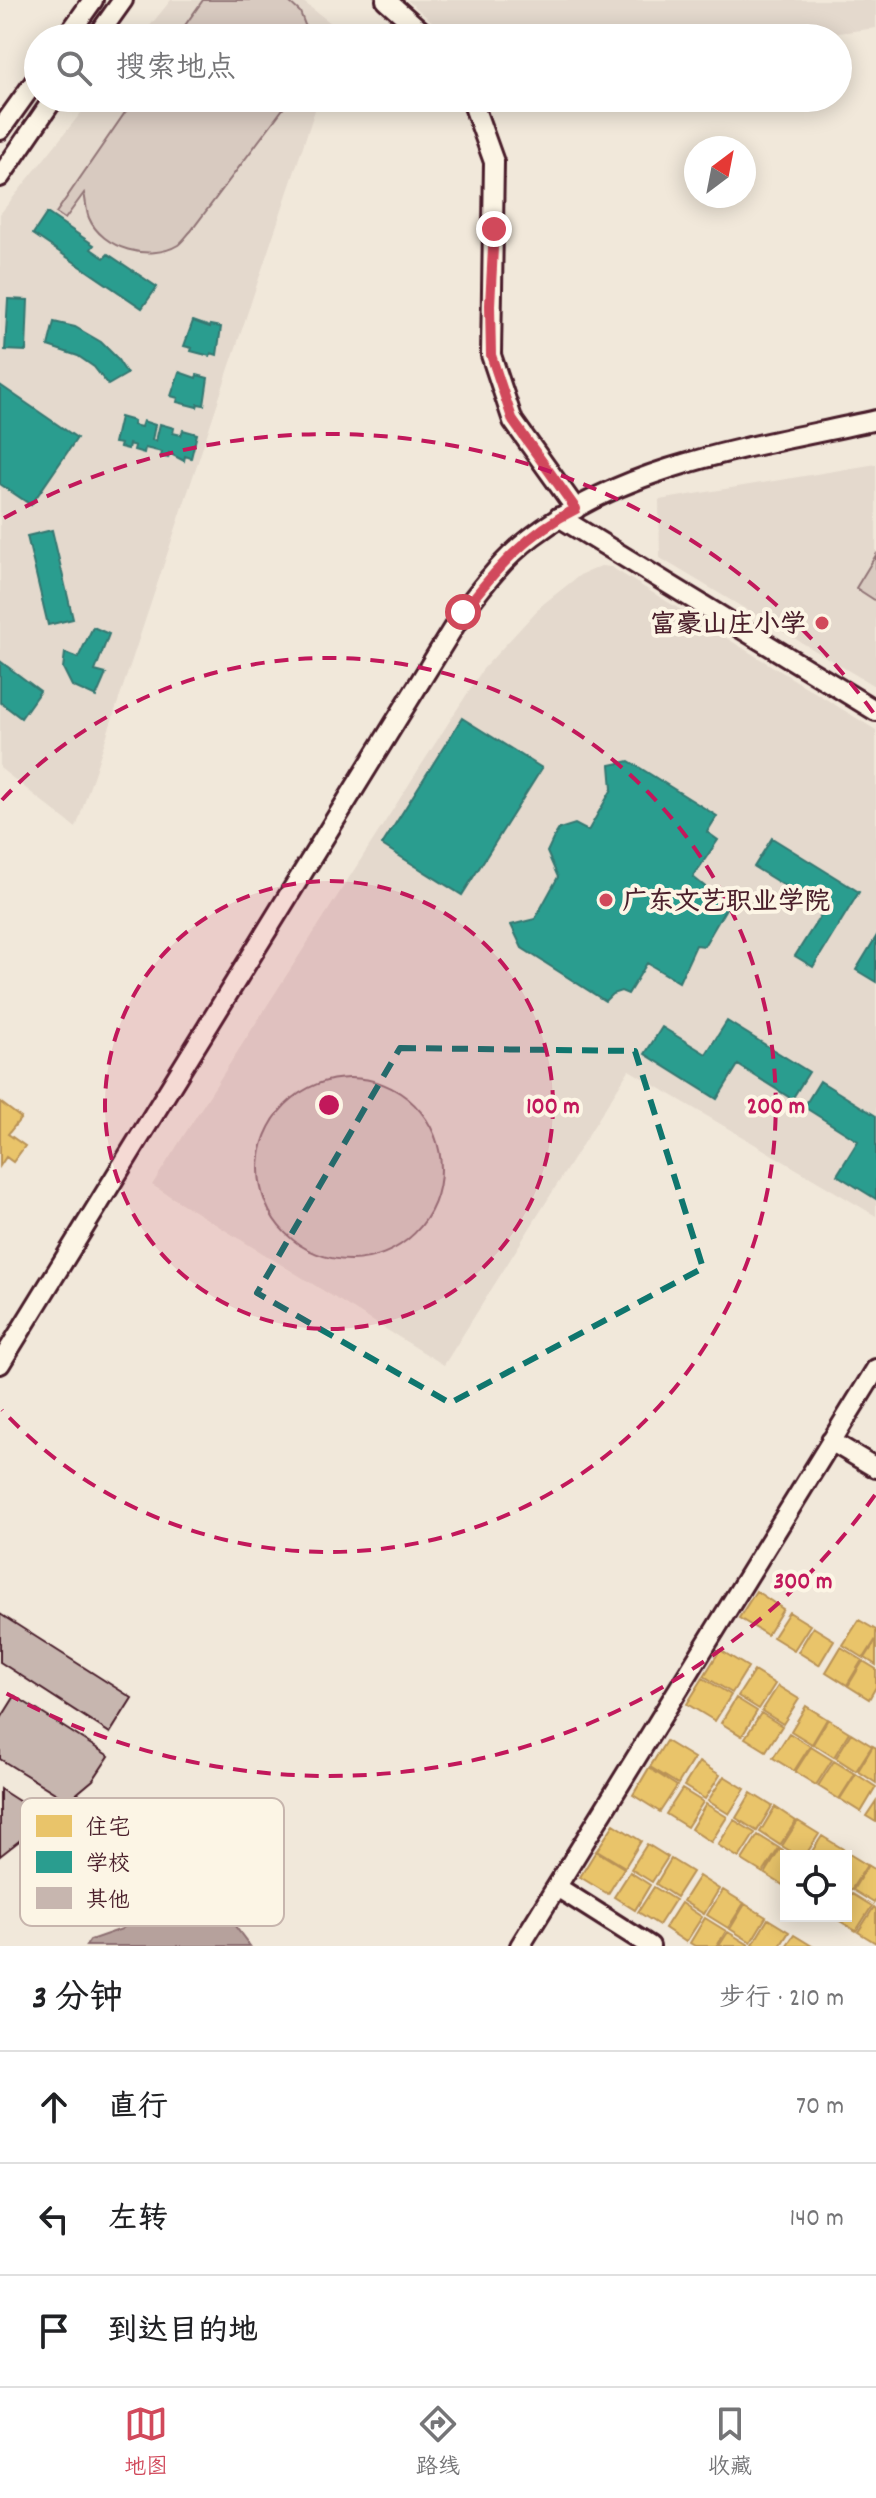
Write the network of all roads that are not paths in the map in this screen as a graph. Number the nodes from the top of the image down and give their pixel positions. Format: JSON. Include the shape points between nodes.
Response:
{"nodes":[{"id":1,"x":93,"y":0,"type":"edge"},
{"id":2,"x":123,"y":0,"type":"edge"},
{"id":3,"x":386,"y":0,"type":"edge"},
{"id":4,"x":76,"y":24,"type":"edge"},
{"id":5,"x":106,"y":24,"type":"edge"},
{"id":6,"x":413,"y":24,"type":"edge"},
{"id":7,"x":24,"y":97,"type":"edge"},
{"id":8,"x":44,"y":112,"type":"edge"},
{"id":9,"x":476,"y":112,"type":"edge"},
{"id":10,"x":0,"y":130,"type":"edge"},
{"id":11,"x":0,"y":177,"type":"edge"},
{"id":12,"x":876,"y":420,"type":"edge"},
{"id":13,"x":568,"y":513,"type":"junction"},
{"id":14,"x":876,"y":711,"type":"edge"},
{"id":15,"x":0,"y":1364,"type":"edge"},
{"id":16,"x":876,"y":1369,"type":"edge"},
{"id":17,"x":831,"y":1441,"type":"junction"},
{"id":18,"x":876,"y":1468,"type":"edge"},
{"id":19,"x":557,"y":1887,"type":"junction"},
{"id":20,"x":520,"y":1946,"type":"edge"},
{"id":21,"x":650,"y":1946,"type":"edge"}],
"edges":[{"from":1,"to":4,"type":"street"},
{"from":2,"to":5,"type":"street"},
{"from":3,"to":6,"type":"street"},
{"from":7,"to":10,"type":"street"},
{"from":8,"to":11,"type":"street"},
{"from":9,"to":13,"type":"street","via":[[494,162],[491,355],[513,421]]},
{"from":12,"to":13,"type":"street","via":[[676,465]]},
{"from":13,"to":14,"type":"street"},
{"from":13,"to":15,"type":"street","via":[[510,556],[463,612]]},
{"from":16,"to":17,"type":"street"},
{"from":17,"to":18,"type":"street"},
{"from":17,"to":19,"type":"street"},
{"from":19,"to":20,"type":"street"},
{"from":19,"to":21,"type":"street"}]}
